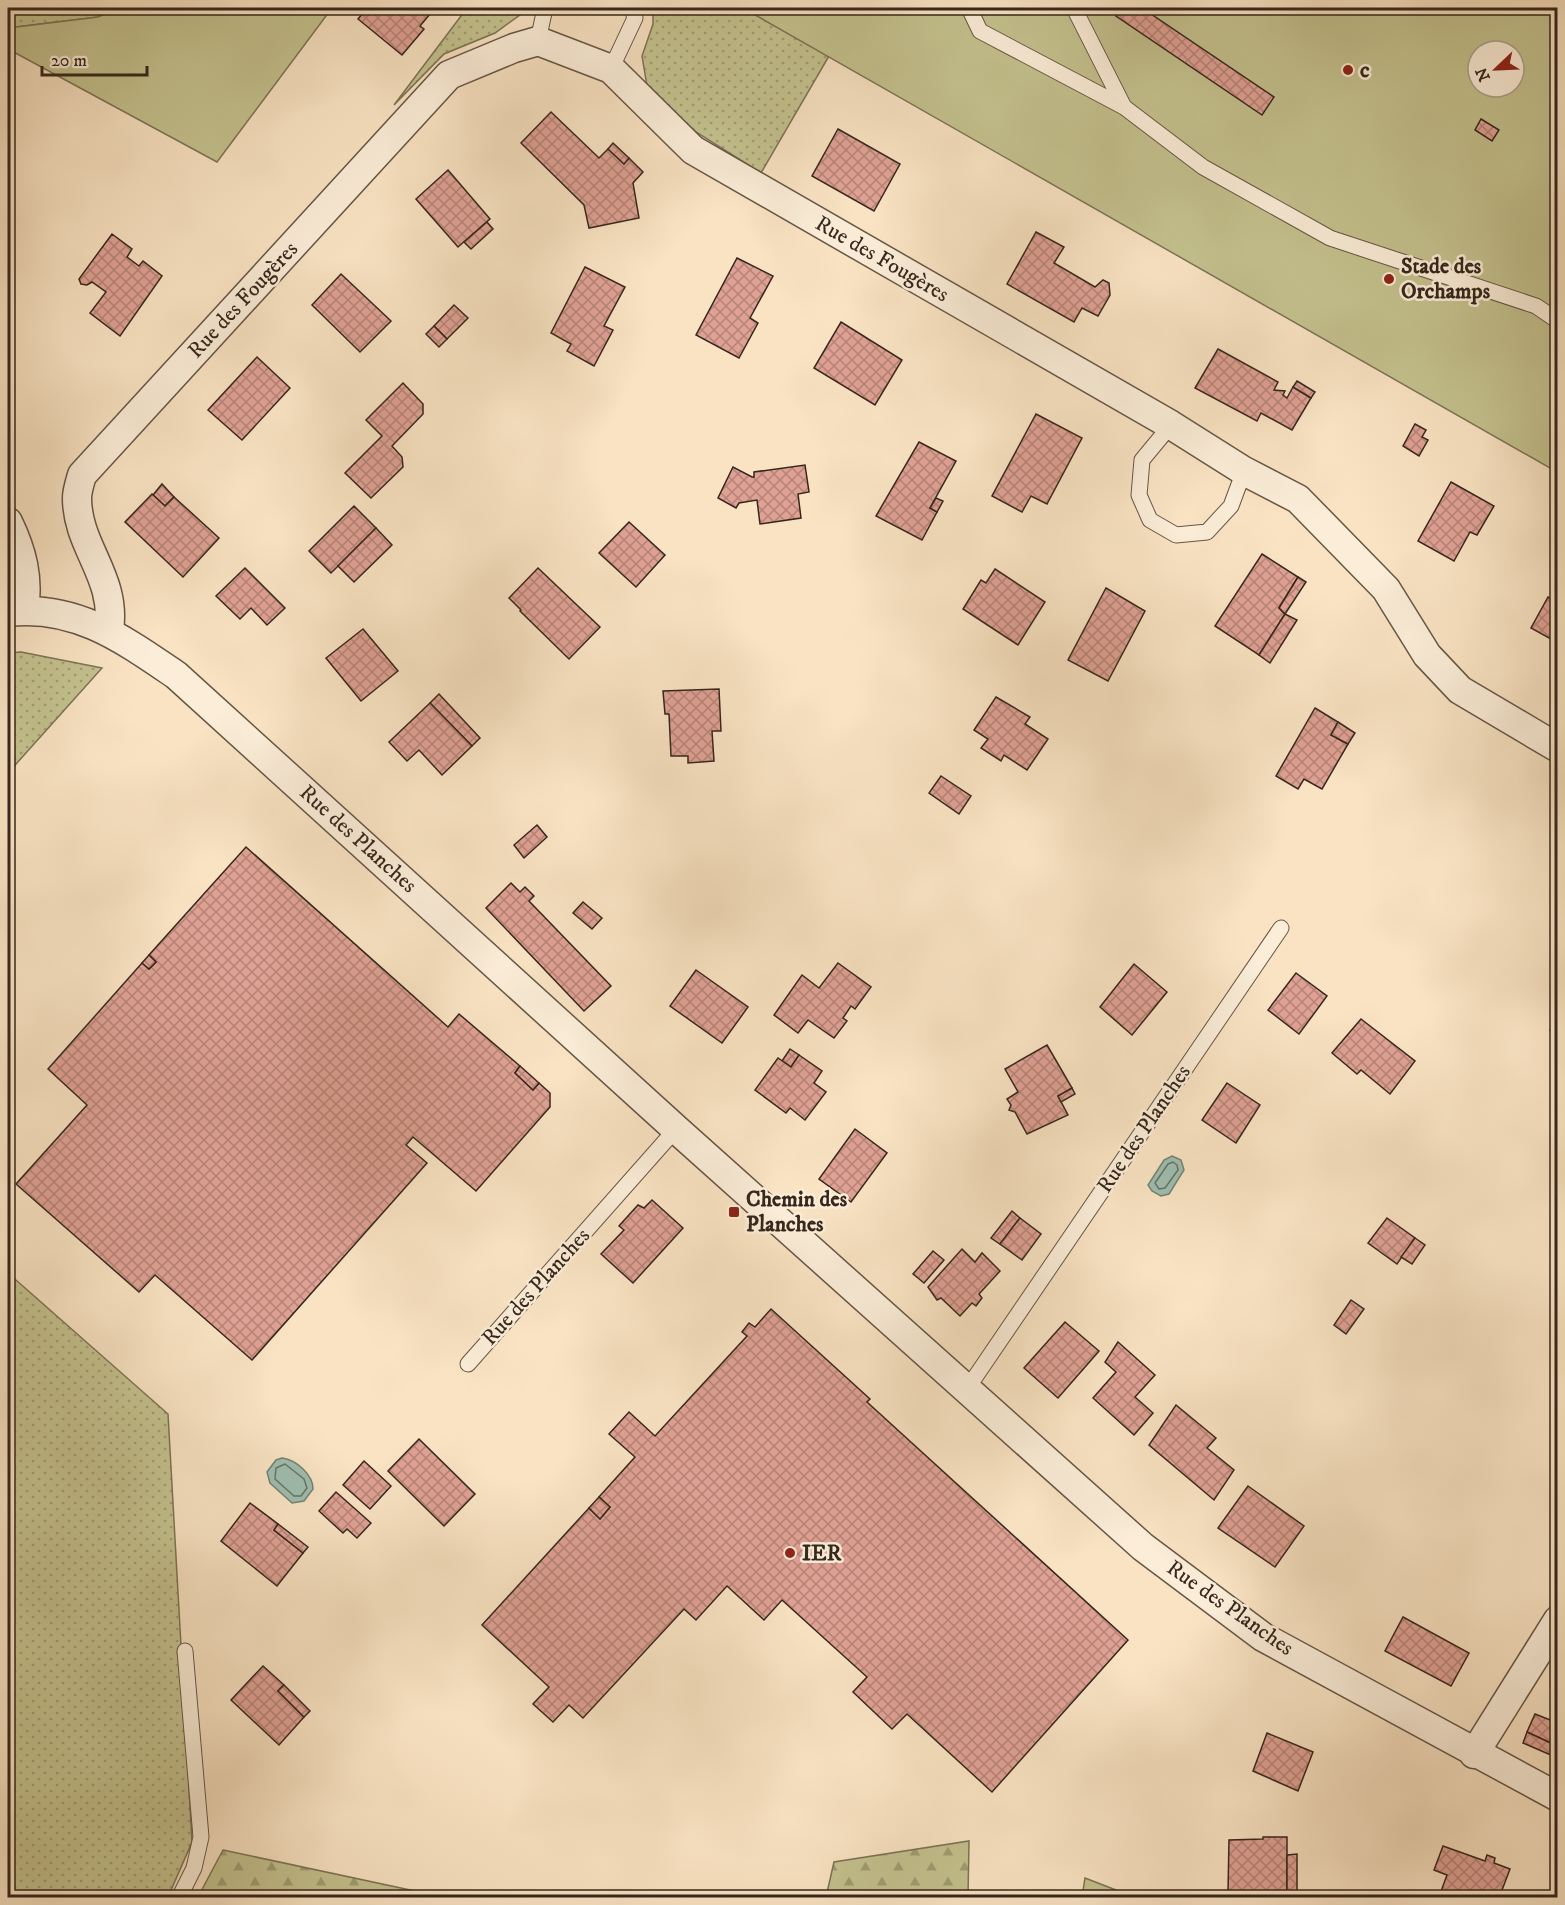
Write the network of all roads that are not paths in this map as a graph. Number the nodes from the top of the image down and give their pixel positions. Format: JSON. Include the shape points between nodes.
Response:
{"nodes":[{"id":1,"x":545,"y":8,"type":"edge"},
{"id":2,"x":632,"y":8,"type":"edge"},
{"id":3,"x":969,"y":8,"type":"edge"},
{"id":4,"x":1074,"y":8,"type":"edge"},
{"id":5,"x":538,"y":41,"type":"junction"},
{"id":6,"x":611,"y":69,"type":"junction"},
{"id":7,"x":1124,"y":107,"type":"junction"},
{"id":8,"x":1557,"y":321,"type":"edge"},
{"id":9,"x":1171,"y":425,"type":"junction"},
{"id":10,"x":1244,"y":471,"type":"junction"},
{"id":11,"x":8,"y":522,"type":"edge"},
{"id":12,"x":16,"y":611,"type":"edge"},
{"id":13,"x":109,"y":630,"type":"junction"},
{"id":14,"x":1557,"y":748,"type":"edge"},
{"id":15,"x":1281,"y":928,"type":"dead end"},
{"id":16,"x":676,"y":1129,"type":"junction"},
{"id":17,"x":468,"y":1364,"type":"dead end"},
{"id":18,"x":967,"y":1389,"type":"junction"},
{"id":19,"x":1557,"y":1620,"type":"edge"},
{"id":20,"x":185,"y":1651,"type":"dead end"},
{"id":21,"x":1474,"y":1754,"type":"junction"},
{"id":22,"x":1557,"y":1797,"type":"edge"},
{"id":23,"x":179,"y":1898,"type":"edge"}],
"edges":[{"from":1,"to":5,"type":"lane"},
{"from":2,"to":6,"type":"lane","via":[[635,18]]},
{"from":3,"to":7,"type":"lane","via":[[980,31]]},
{"from":4,"to":7,"type":"lane"},
{"from":5,"to":6,"type":"street","name":"Rue des Fougères"},
{"from":5,"to":13,"type":"street","name":"Rue des Fougères","via":[[449,75],[82,475],[77,497],[81,525],[108,590],[112,609]]},
{"from":6,"to":9,"type":"street","name":"Rue des Fougères","via":[[693,150]]},
{"from":7,"to":8,"type":"lane","via":[[1203,167],[1330,238],[1536,306]]},
{"from":9,"to":10,"type":"street","name":"Rue des Fougères"},
{"from":9,"to":10,"type":"lane","via":[[1143,460],[1139,495],[1150,520],[1176,535],[1207,532],[1231,506]]},
{"from":10,"to":14,"type":"street","name":"Rue des Fougères","via":[[1298,499],[1386,589],[1427,655],[1460,690]]},
{"from":11,"to":12,"type":"street","via":[[21,547],[28,588]]},
{"from":12,"to":13,"type":"street","name":"Rue des Planches","via":[[57,613]]},
{"from":13,"to":16,"type":"street","name":"Rue des Planches","via":[[176,675]]},
{"from":15,"to":18,"type":"lane","name":"Rue des Planches"},
{"from":16,"to":17,"type":"lane","name":"Rue des Planches"},
{"from":16,"to":18,"type":"street","name":"Rue des Planches"},
{"from":18,"to":21,"type":"street","name":"Rue des Planches","via":[[1143,1546],[1263,1637]]},
{"from":19,"to":21,"type":"street"},
{"from":20,"to":23,"type":"lane","via":[[201,1837],[194,1868]]},
{"from":21,"to":22,"type":"street","name":"Rue des Planches"}]}
